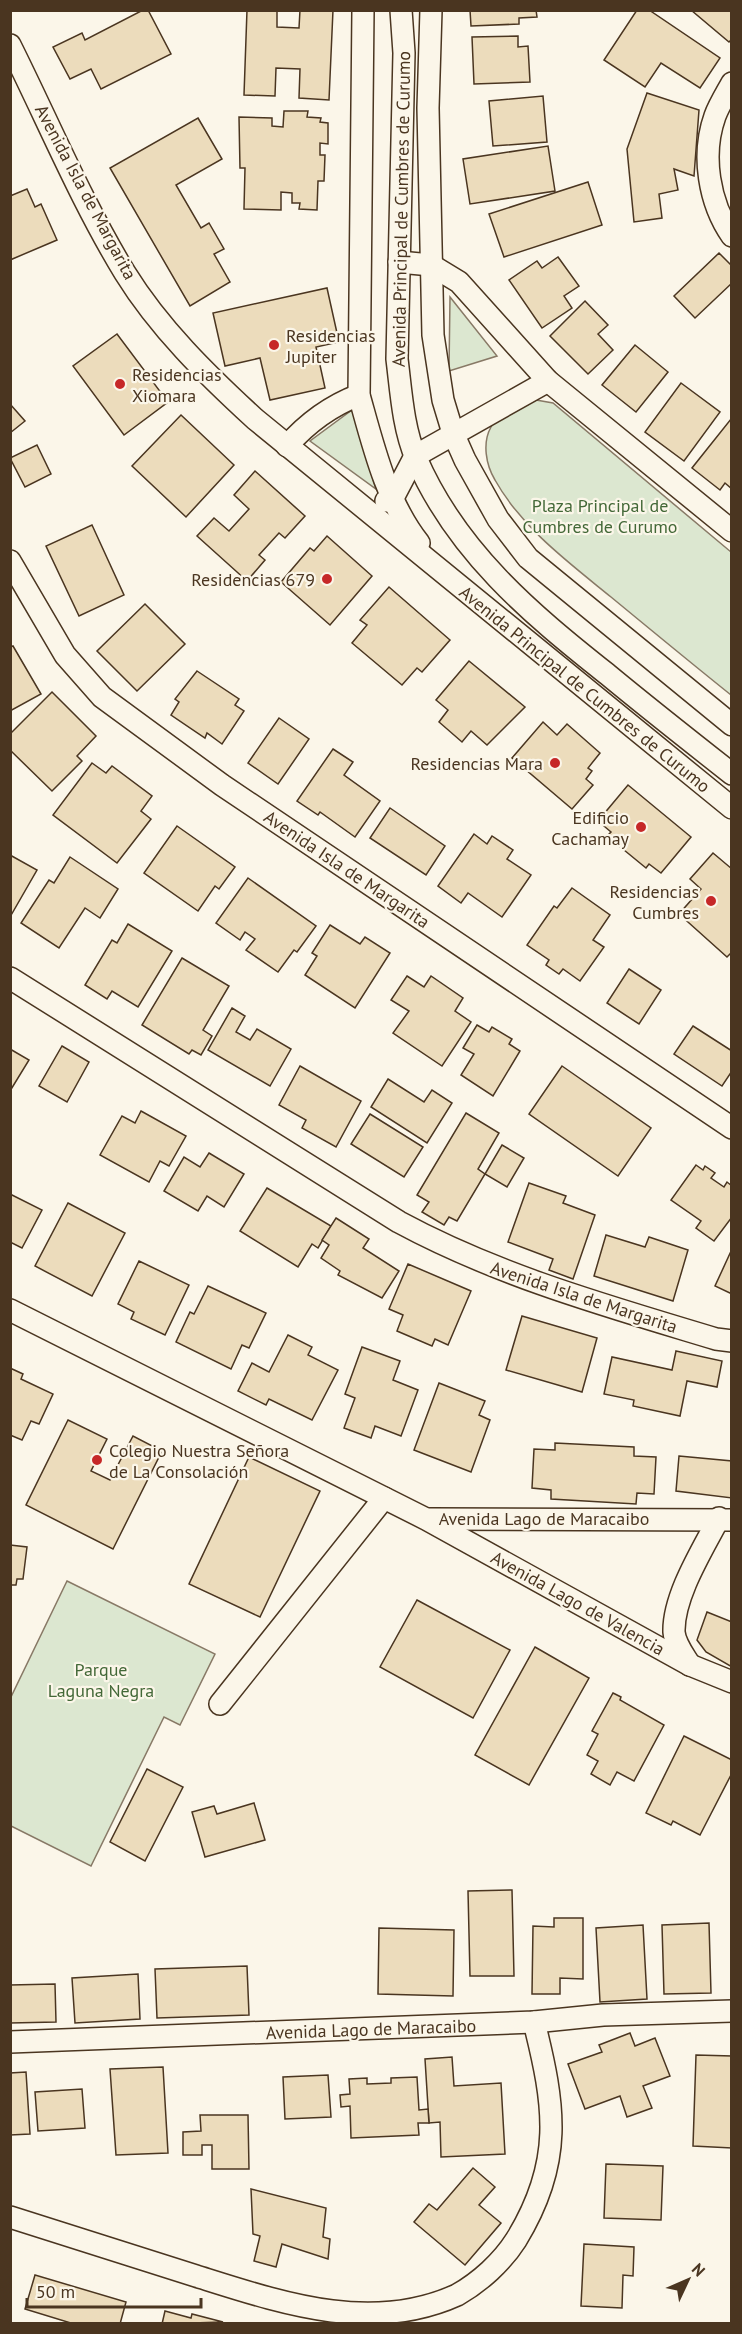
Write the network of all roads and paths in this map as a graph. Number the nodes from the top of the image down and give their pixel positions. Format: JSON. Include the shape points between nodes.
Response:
{"nodes":[{"id":1,"x":363,"y":10,"type":"edge"},
{"id":2,"x":400,"y":10,"type":"edge"},
{"id":3,"x":431,"y":10,"type":"edge"},
{"id":4,"x":10,"y":45,"type":"edge"},
{"id":5,"x":732,"y":83,"type":"edge"},
{"id":6,"x":732,"y":236,"type":"edge"},
{"id":7,"x":399,"y":262,"type":"junction"},
{"id":8,"x":431,"y":265,"type":"junction"},
{"id":9,"x":548,"y":381,"type":"junction"},
{"id":10,"x":359,"y":395,"type":"junction"},
{"id":11,"x":453,"y":433,"type":"junction"},
{"id":12,"x":287,"y":446,"type":"junction"},
{"id":13,"x":415,"y":456,"type":"junction"},
{"id":14,"x":393,"y":498,"type":"junction"},
{"id":15,"x":367,"y":511,"type":"junction"},
{"id":16,"x":732,"y":531,"type":"edge"},
{"id":17,"x":10,"y":561,"type":"edge"},
{"id":18,"x":439,"y":569,"type":"junction"},
{"id":19,"x":732,"y":725,"type":"edge"},
{"id":20,"x":732,"y":774,"type":"edge"},
{"id":21,"x":732,"y":808,"type":"edge"},
{"id":22,"x":10,"y":978,"type":"edge"},
{"id":23,"x":732,"y":1128,"type":"edge"},
{"id":24,"x":10,"y":1310,"type":"edge"},
{"id":25,"x":732,"y":1341,"type":"edge"},
{"id":26,"x":384,"y":1498,"type":"junction"},
{"id":27,"x":426,"y":1519,"type":"junction"},
{"id":28,"x":725,"y":1519,"type":"edge"},
{"id":29,"x":690,"y":1665,"type":"junction"},
{"id":30,"x":732,"y":1682,"type":"edge"},
{"id":31,"x":220,"y":1704,"type":"dead end"},
{"id":32,"x":732,"y":2011,"type":"edge"},
{"id":33,"x":534,"y":2022,"type":"junction"},
{"id":34,"x":10,"y":2042,"type":"edge"},
{"id":35,"x":10,"y":2217,"type":"edge"}],
"edges":[{"from":1,"to":10,"type":"street","name":"Avenida Principal de Cumbres de Curumo"},
{"from":2,"to":7,"type":"street","name":"Avenida Principal de Cumbres de Curumo","via":[[404,53]]},
{"from":3,"to":8,"type":"street","name":"Avenida Principal de Cumbres de Curumo"},
{"from":4,"to":12,"type":"street","name":"Avenida Isla de Margarita","via":[[126,274],[188,354]]},
{"from":5,"to":6,"type":"street","via":[[715,117],[709,149],[710,184],[722,221]]},
{"from":7,"to":8,"type":"street"},
{"from":7,"to":13,"type":"street","name":"Avenida Principal de Cumbres de Curumo","via":[[397,359]]},
{"from":8,"to":9,"type":"street","via":[[459,282]]},
{"from":8,"to":11,"type":"street","name":"Avenida Principal de Cumbres de Curumo","via":[[435,352]]},
{"from":9,"to":11,"type":"street"},
{"from":9,"to":16,"type":"street"},
{"from":10,"to":12,"type":"street","via":[[336,404],[302,429]]},
{"from":10,"to":14,"type":"street","name":"Avenida Principal de Cumbres de Curumo"},
{"from":11,"to":13,"type":"street"},
{"from":11,"to":19,"type":"street","name":"Avenida Principal de Cumbres de Curumo","via":[[498,519],[528,558]]},
{"from":12,"to":15,"type":"street","name":"Avenida Principal de Cumbres de Curumo"},
{"from":13,"to":14,"type":"street"},
{"from":13,"to":20,"type":"street","name":"Avenida Principal de Cumbres de Curumo","via":[[462,535],[497,581],[560,638]]},
{"from":14,"to":15,"type":"street"},
{"from":14,"to":18,"type":"street","name":"Avenida Principal de Cumbres de Curumo","via":[[403,523]]},
{"from":15,"to":18,"type":"street","name":"Avenida Principal de Cumbres de Curumo"},
{"from":17,"to":23,"type":"street","name":"Avenida Isla de Margarita","via":[[65,655],[111,704],[222,785]]},
{"from":18,"to":21,"type":"street","name":"Avenida Principal de Cumbres de Curumo"},
{"from":22,"to":25,"type":"street","name":"Avenida Isla de Margarita","via":[[443,1246],[574,1296]]},
{"from":24,"to":26,"type":"street","name":"Avenida Lago de Maracaibo"},
{"from":26,"to":27,"type":"street","name":"Avenida Lago de Maracaibo"},
{"from":26,"to":31,"type":"street"},
{"from":27,"to":28,"type":"street","name":"Avenida Lago de Maracaibo"},
{"from":27,"to":29,"type":"street","name":"Avenida Lago de Valencia"},
{"from":28,"to":29,"type":"street","via":[[688,1579],[678,1613],[674,1631]]},
{"from":29,"to":30,"type":"street","name":"Avenida Lago de Valencia"},
{"from":32,"to":33,"type":"street","name":"Avenida Lago de Maracaibo","via":[[603,2015]]},
{"from":33,"to":34,"type":"street","name":"Avenida Lago de Maracaibo"},
{"from":33,"to":35,"type":"street","via":[[553,2113],[551,2151],[537,2201],[509,2251],[491,2269],[470,2288],[416,2314],[376,2319],[311,2312]]}]}
